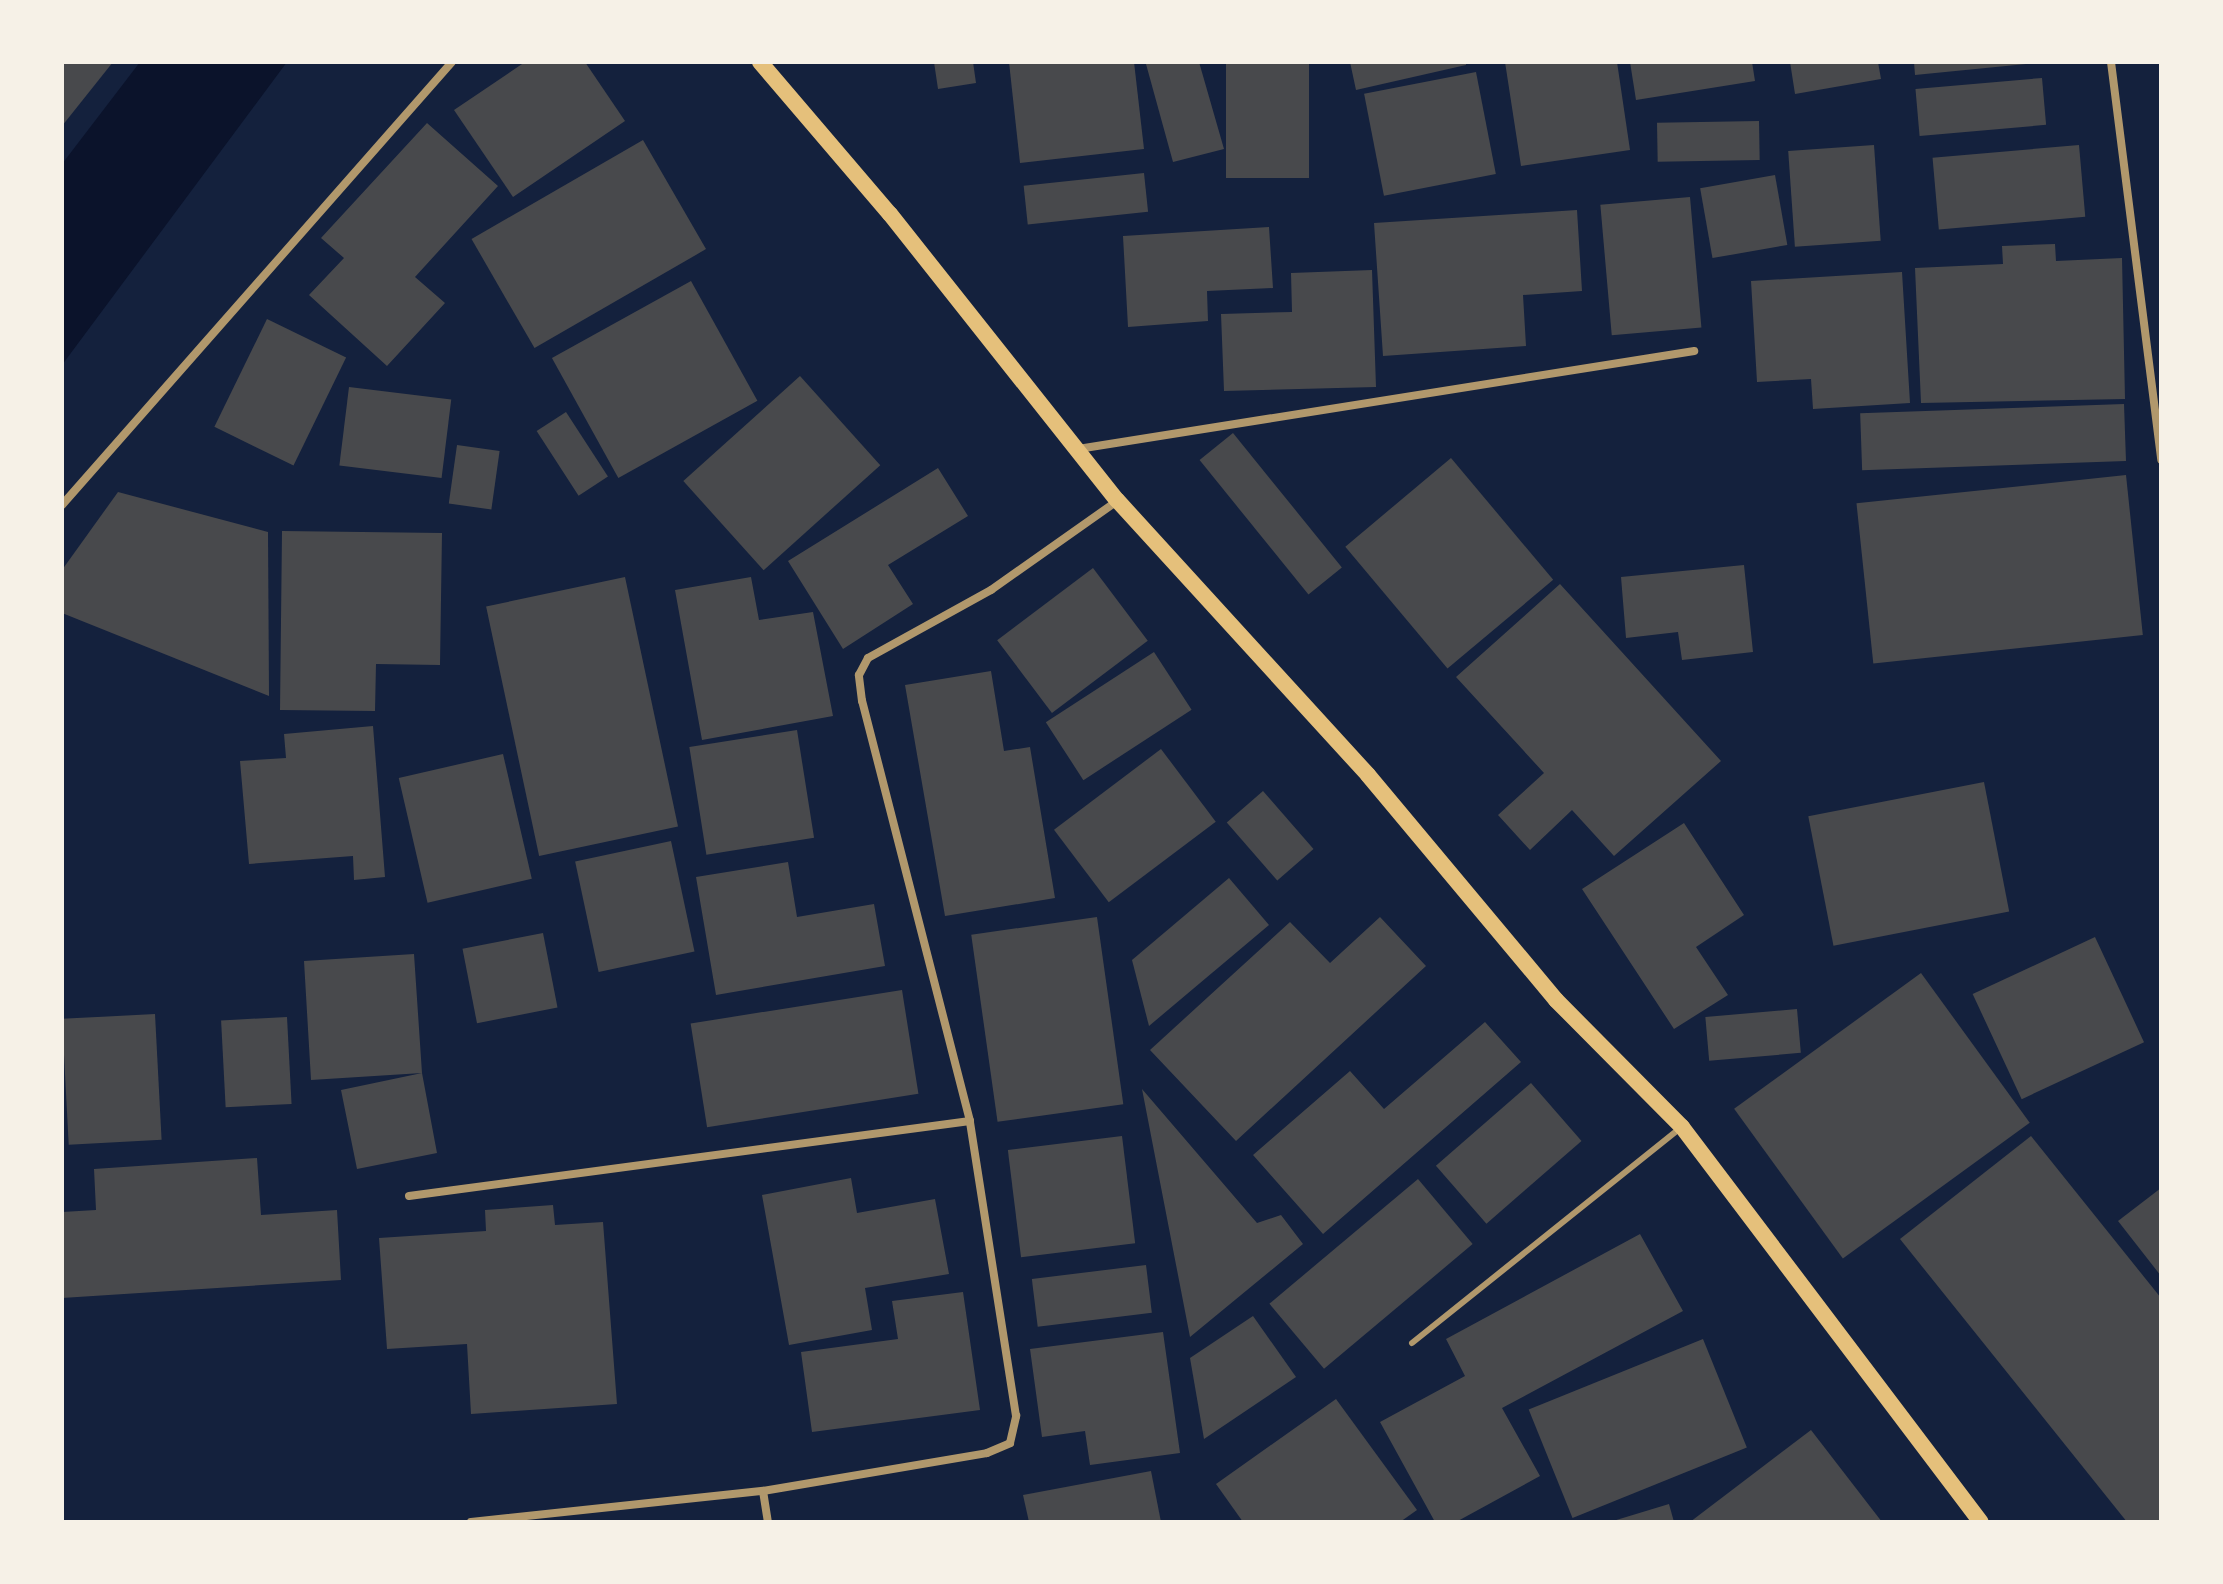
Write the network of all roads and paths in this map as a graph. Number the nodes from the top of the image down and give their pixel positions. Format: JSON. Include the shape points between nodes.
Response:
{"nodes":[{"id":1,"x":452,"y":62,"type":"edge"},
{"id":2,"x":760,"y":62,"type":"edge"},
{"id":3,"x":2111,"y":62,"type":"edge"},
{"id":4,"x":1694,"y":351,"type":"dead end"},
{"id":5,"x":1076,"y":449,"type":"junction"},
{"id":6,"x":2161,"y":460,"type":"edge"},
{"id":7,"x":1117,"y":500,"type":"junction"},
{"id":8,"x":62,"y":505,"type":"edge"},
{"id":9,"x":970,"y":1121,"type":"junction"},
{"id":10,"x":1682,"y":1127,"type":"junction"},
{"id":11,"x":409,"y":1196,"type":"dead end"},
{"id":12,"x":1412,"y":1343,"type":"dead end"},
{"id":13,"x":763,"y":1491,"type":"junction"},
{"id":14,"x":471,"y":1522,"type":"edge"},
{"id":15,"x":768,"y":1522,"type":"edge"},
{"id":16,"x":1981,"y":1522,"type":"edge"}],
"edges":[{"from":1,"to":8,"type":"street"},
{"from":2,"to":5,"type":"main road","via":[[890,214]]},
{"from":3,"to":6,"type":"street"},
{"from":4,"to":5,"type":"street"},
{"from":5,"to":7,"type":"main road"},
{"from":7,"to":9,"type":"street","via":[[991,590],[868,658],[859,675]]},
{"from":7,"to":10,"type":"main road","via":[[1368,775],[1556,1000]]},
{"from":9,"to":11,"type":"street"},
{"from":9,"to":13,"type":"street","via":[[1016,1435],[987,1453]]},
{"from":10,"to":12,"type":"lane"},
{"from":10,"to":16,"type":"main road"},
{"from":13,"to":14,"type":"street"},
{"from":13,"to":15,"type":"street"}]}
